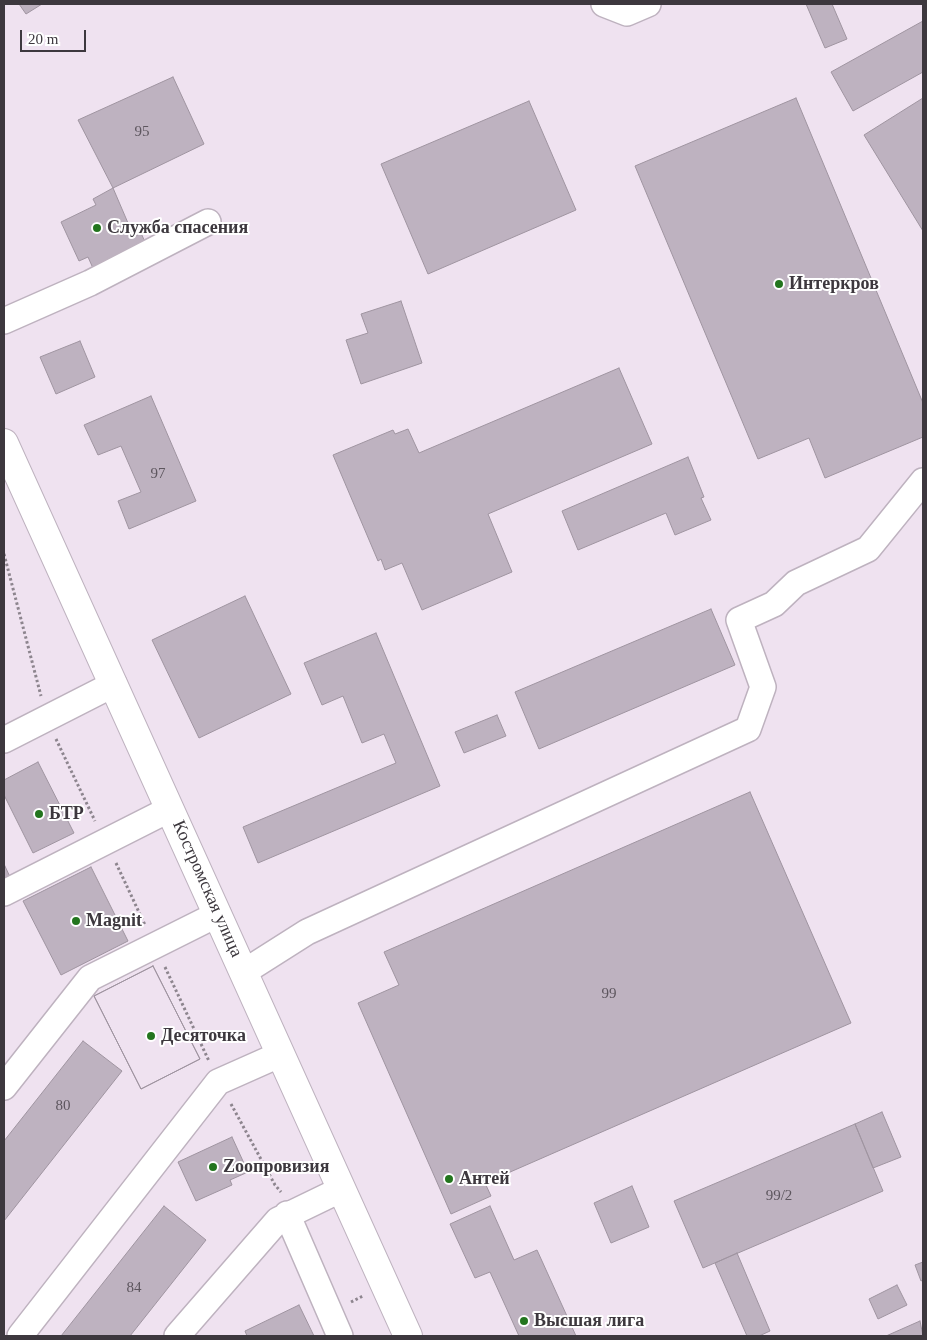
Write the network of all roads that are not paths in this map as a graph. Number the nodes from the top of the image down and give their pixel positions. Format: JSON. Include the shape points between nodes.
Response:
{"nodes":[{"id":1,"x":604,"y":4,"type":"edge"},
{"id":2,"x":648,"y":4,"type":"edge"},
{"id":3,"x":208,"y":222,"type":"dead end"},
{"id":4,"x":4,"y":320,"type":"edge"},
{"id":5,"x":4,"y":442,"type":"edge"},
{"id":6,"x":923,"y":481,"type":"edge"},
{"id":7,"x":114,"y":684,"type":"junction"},
{"id":8,"x":4,"y":740,"type":"edge"},
{"id":9,"x":170,"y":809,"type":"junction"},
{"id":10,"x":4,"y":893,"type":"edge"},
{"id":11,"x":218,"y":914,"type":"junction"},
{"id":12,"x":244,"y":972,"type":"junction"},
{"id":13,"x":281,"y":1054,"type":"junction"},
{"id":14,"x":4,"y":1087,"type":"edge"},
{"id":15,"x":342,"y":1189,"type":"junction"},
{"id":16,"x":287,"y":1214,"type":"junction"},
{"id":17,"x":20,"y":1336,"type":"edge"},
{"id":18,"x":177,"y":1336,"type":"edge"},
{"id":19,"x":340,"y":1336,"type":"edge"},
{"id":20,"x":408,"y":1336,"type":"edge"}],
"edges":[{"from":1,"to":2,"type":"street","via":[[627,13]]},
{"from":3,"to":4,"type":"street","via":[[90,283]]},
{"from":5,"to":7,"type":"main road","name":"Костромская улица"},
{"from":6,"to":12,"type":"street","via":[[868,550],[796,583],[774,604],[739,620],[763,686],[748,730],[307,932]]},
{"from":7,"to":8,"type":"street"},
{"from":7,"to":9,"type":"main road","name":"Костромская улица"},
{"from":9,"to":10,"type":"street"},
{"from":9,"to":11,"type":"main road","name":"Костромская улица"},
{"from":11,"to":12,"type":"main road","name":"Костромская улица"},
{"from":11,"to":14,"type":"street","via":[[90,978]]},
{"from":12,"to":13,"type":"main road","name":"Костромская улица"},
{"from":13,"to":15,"type":"main road","name":"Костромская улица"},
{"from":13,"to":17,"type":"street","via":[[218,1082]]},
{"from":15,"to":16,"type":"street"},
{"from":15,"to":20,"type":"main road","name":"Костромская улица"},
{"from":16,"to":18,"type":"street","via":[[270,1228]]},
{"from":16,"to":19,"type":"street"}]}
